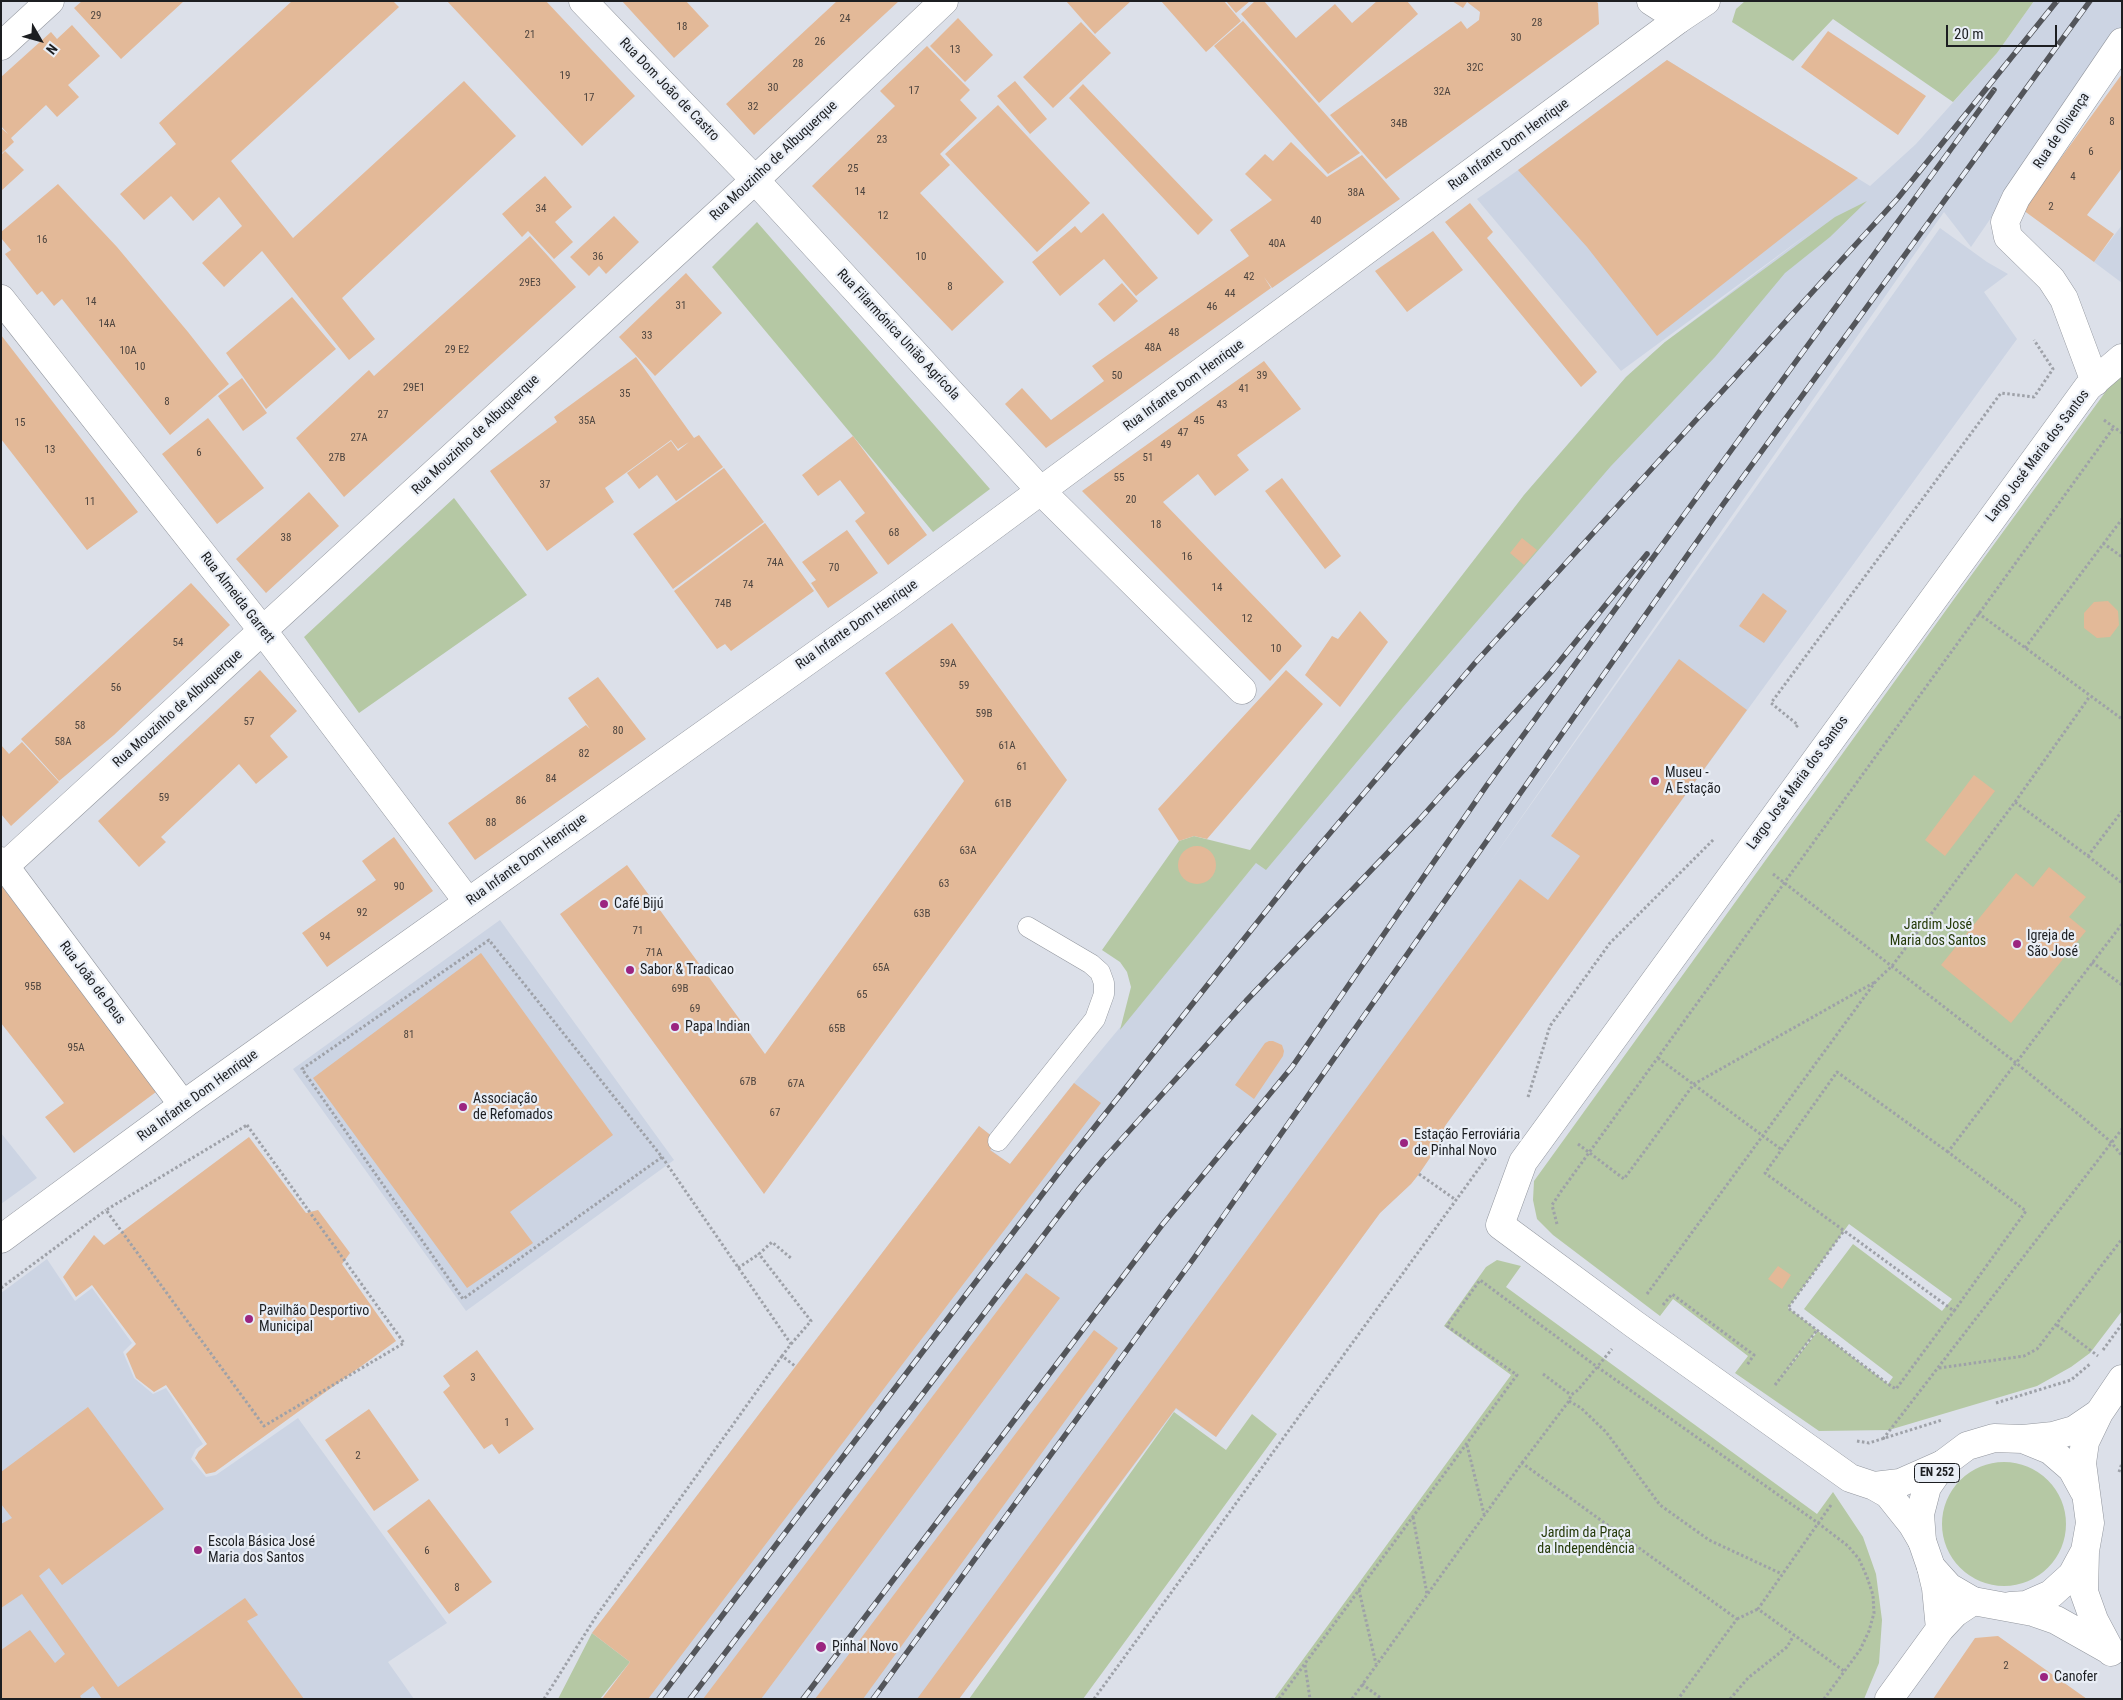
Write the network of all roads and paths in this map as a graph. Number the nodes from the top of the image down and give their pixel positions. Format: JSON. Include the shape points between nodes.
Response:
{"nodes":[{"id":1,"x":50,"y":1,"type":"edge"},
{"id":2,"x":583,"y":1,"type":"edge"},
{"id":3,"x":944,"y":1,"type":"edge"},
{"id":4,"x":1651,"y":1,"type":"edge"},
{"id":5,"x":1706,"y":1,"type":"edge"},
{"id":6,"x":1679,"y":19,"type":"junction"},
{"id":7,"x":2122,"y":42,"type":"edge"},
{"id":8,"x":1,"y":46,"type":"edge"},
{"id":9,"x":754,"y":180,"type":"junction"},
{"id":10,"x":1,"y":299,"type":"edge"},
{"id":11,"x":2034,"y":340,"type":"dead end"},
{"id":12,"x":2122,"y":358,"type":"edge"},
{"id":13,"x":2095,"y":382,"type":"junction"},
{"id":14,"x":2114,"y":427,"type":"dead end"},
{"id":15,"x":1041,"y":491,"type":"junction"},
{"id":16,"x":2122,"y":519,"type":"edge"},
{"id":17,"x":2103,"y":543,"type":"junction"},
{"id":18,"x":2122,"y":557,"type":"edge"},
{"id":19,"x":1978,"y":613,"type":"junction"},
{"id":20,"x":263,"y":631,"type":"junction"},
{"id":21,"x":2026,"y":648,"type":"junction"},
{"id":22,"x":1242,"y":690,"type":"dead end"},
{"id":23,"x":2090,"y":696,"type":"junction"},
{"id":24,"x":2122,"y":719,"type":"edge"},
{"id":25,"x":1792,"y":732,"type":"dead end"},
{"id":26,"x":2015,"y":802,"type":"junction"},
{"id":27,"x":2122,"y":811,"type":"edge"},
{"id":28,"x":1748,"y":853,"type":"junction"},
{"id":29,"x":2088,"y":856,"type":"junction"},
{"id":30,"x":3,"y":863,"type":"edge"},
{"id":31,"x":1784,"y":883,"type":"junction"},
{"id":32,"x":2122,"y":883,"type":"edge"},
{"id":33,"x":468,"y":902,"type":"junction"},
{"id":34,"x":2122,"y":924,"type":"edge"},
{"id":35,"x":1028,"y":927,"type":"dead end"},
{"id":36,"x":2092,"y":962,"type":"junction"},
{"id":37,"x":1892,"y":966,"type":"junction"},
{"id":38,"x":1876,"y":981,"type":"junction"},
{"id":39,"x":2122,"y":985,"type":"edge"},
{"id":40,"x":1658,"y":1058,"type":"junction"},
{"id":41,"x":2016,"y":1062,"type":"junction"},
{"id":42,"x":1694,"y":1084,"type":"junction"},
{"id":43,"x":183,"y":1105,"type":"junction"},
{"id":44,"x":1525,"y":1105,"type":"dead end"},
{"id":45,"x":2122,"y":1129,"type":"edge"},
{"id":46,"x":1762,"y":1136,"type":"junction"},
{"id":47,"x":998,"y":1141,"type":"dead end"},
{"id":48,"x":2111,"y":1142,"type":"junction"},
{"id":49,"x":1782,"y":1150,"type":"junction"},
{"id":50,"x":1948,"y":1152,"type":"junction"},
{"id":51,"x":1490,"y":1153,"type":"dead end"},
{"id":52,"x":1589,"y":1153,"type":"junction"},
{"id":53,"x":2122,"y":1156,"type":"edge"},
{"id":54,"x":662,"y":1157,"type":"junction"},
{"id":55,"x":1419,"y":1174,"type":"dead end"},
{"id":56,"x":1456,"y":1200,"type":"junction"},
{"id":57,"x":106,"y":1210,"type":"junction"},
{"id":58,"x":1558,"y":1227,"type":"dead end"},
{"id":59,"x":1844,"y":1232,"type":"junction"},
{"id":60,"x":2122,"y":1239,"type":"edge"},
{"id":61,"x":1,"y":1240,"type":"edge"},
{"id":62,"x":759,"y":1254,"type":"junction"},
{"id":63,"x":792,"y":1259,"type":"dead end"},
{"id":64,"x":738,"y":1268,"type":"junction"},
{"id":65,"x":1,"y":1288,"type":"edge"},
{"id":66,"x":1638,"y":1290,"type":"dead end"},
{"id":67,"x":1646,"y":1296,"type":"junction"},
{"id":68,"x":1654,"y":1301,"type":"dead end"},
{"id":69,"x":1662,"y":1307,"type":"dead end"},
{"id":70,"x":1954,"y":1311,"type":"junction"},
{"id":71,"x":1634,"y":1324,"type":"junction"},
{"id":72,"x":2122,"y":1324,"type":"edge"},
{"id":73,"x":2057,"y":1325,"type":"junction"},
{"id":74,"x":1817,"y":1330,"type":"junction"},
{"id":75,"x":791,"y":1344,"type":"junction"},
{"id":76,"x":782,"y":1356,"type":"junction"},
{"id":77,"x":2099,"y":1356,"type":"junction"},
{"id":78,"x":795,"y":1366,"type":"dead end"},
{"id":79,"x":1596,"y":1366,"type":"junction"},
{"id":80,"x":1938,"y":1368,"type":"junction"},
{"id":81,"x":1753,"y":1371,"type":"dead end"},
{"id":82,"x":1543,"y":1374,"type":"dead end"},
{"id":83,"x":2122,"y":1379,"type":"edge"},
{"id":84,"x":1767,"y":1381,"type":"dead end"},
{"id":85,"x":1774,"y":1386,"type":"junction"},
{"id":86,"x":1782,"y":1392,"type":"dead end"},
{"id":87,"x":1571,"y":1395,"type":"junction"},
{"id":88,"x":1569,"y":1401,"type":"junction"},
{"id":89,"x":1989,"y":1406,"type":"dead end"},
{"id":90,"x":2099,"y":1413,"type":"junction"},
{"id":91,"x":1944,"y":1420,"type":"dead end"},
{"id":92,"x":1850,"y":1438,"type":"dead end"},
{"id":93,"x":1883,"y":1439,"type":"junction"},
{"id":94,"x":2023,"y":1439,"type":"junction"},
{"id":95,"x":1467,"y":1444,"type":"junction"},
{"id":96,"x":1522,"y":1463,"type":"junction"},
{"id":97,"x":1943,"y":1464,"type":"junction"},
{"id":98,"x":1874,"y":1486,"type":"junction"},
{"id":99,"x":2086,"y":1494,"type":"junction"},
{"id":100,"x":1484,"y":1514,"type":"junction"},
{"id":101,"x":1413,"y":1516,"type":"junction"},
{"id":102,"x":1818,"y":1524,"type":"junction"},
{"id":103,"x":1922,"y":1541,"type":"junction"},
{"id":104,"x":2085,"y":1552,"type":"junction"},
{"id":105,"x":1932,"y":1567,"type":"junction"},
{"id":106,"x":1782,"y":1574,"type":"junction"},
{"id":107,"x":1359,"y":1590,"type":"junction"},
{"id":108,"x":1428,"y":1594,"type":"junction"},
{"id":109,"x":1972,"y":1601,"type":"junction"},
{"id":110,"x":1999,"y":1607,"type":"junction"},
{"id":111,"x":1758,"y":1609,"type":"junction"},
{"id":112,"x":1737,"y":1619,"type":"junction"},
{"id":113,"x":1940,"y":1629,"type":"junction"},
{"id":114,"x":1794,"y":1635,"type":"junction"},
{"id":115,"x":2116,"y":1658,"type":"edge"},
{"id":116,"x":1305,"y":1664,"type":"junction"},
{"id":117,"x":1376,"y":1665,"type":"junction"},
{"id":118,"x":1844,"y":1671,"type":"junction"},
{"id":119,"x":1362,"y":1684,"type":"junction"},
{"id":120,"x":544,"y":1699,"type":"edge"},
{"id":121,"x":1094,"y":1699,"type":"edge"},
{"id":122,"x":1279,"y":1699,"type":"edge"},
{"id":123,"x":1310,"y":1699,"type":"edge"},
{"id":124,"x":1352,"y":1699,"type":"edge"},
{"id":125,"x":1382,"y":1699,"type":"edge"},
{"id":126,"x":1678,"y":1699,"type":"edge"},
{"id":127,"x":1730,"y":1699,"type":"edge"},
{"id":128,"x":1824,"y":1699,"type":"edge"},
{"id":129,"x":1889,"y":1699,"type":"edge"}],
"edges":[{"from":1,"to":8,"type":"street"},
{"from":2,"to":9,"type":"street","name":"Rua Dom João de Castro"},
{"from":3,"to":9,"type":"street","name":"Rua Mouzinho de Albuquerque"},
{"from":4,"to":6,"type":"street"},
{"from":5,"to":6,"type":"street","name":"Rua Infante Dom Henrique"},
{"from":6,"to":15,"type":"street","name":"Rua Infante Dom Henrique"},
{"from":7,"to":13,"type":"street","name":"Rua de Olivença","via":[[2016,198],[2005,222],[2008,237],[2052,279],[2064,299]]},
{"from":9,"to":15,"type":"street","name":"Rua Filarmónica União Agrícola"},
{"from":9,"to":20,"type":"street","name":"Rua Mouzinho de Albuquerque"},
{"from":10,"to":20,"type":"street","name":"Rua Almeida Garrett"},
{"from":11,"to":25,"type":"path","via":[[2053,369],[2034,397],[2001,392],[1771,703],[1798,724]]},
{"from":12,"to":13,"type":"street","name":"Largo José Maria dos Santos"},
{"from":13,"to":28,"type":"street","name":"Largo José Maria dos Santos","via":[[2088,387]]},
{"from":14,"to":19,"type":"path"},
{"from":15,"to":22,"type":"street","name":"Rua Filarmónica União Agrícola"},
{"from":15,"to":33,"type":"street","name":"Rua Infante Dom Henrique","via":[[894,600]]},
{"from":16,"to":17,"type":"path"},
{"from":17,"to":18,"type":"path"},
{"from":17,"to":21,"type":"path"},
{"from":19,"to":21,"type":"path"},
{"from":19,"to":31,"type":"path"},
{"from":20,"to":30,"type":"street","name":"Rua Mouzinho de Albuquerque"},
{"from":20,"to":33,"type":"street","name":"Rua Almeida Garrett"},
{"from":21,"to":23,"type":"path"},
{"from":23,"to":24,"type":"path"},
{"from":23,"to":26,"type":"path"},
{"from":26,"to":29,"type":"path"},
{"from":26,"to":37,"type":"path"},
{"from":27,"to":29,"type":"path"},
{"from":28,"to":31,"type":"path"},
{"from":28,"to":44,"type":"path","via":[[1720,834],[1610,943],[1550,1026]]},
{"from":28,"to":71,"type":"street","name":"Largo José Maria dos Santos","via":[[1523,1162],[1500,1225]]},
{"from":29,"to":32,"type":"path"},
{"from":30,"to":43,"type":"street","name":"Rua João de Deus"},
{"from":31,"to":37,"type":"path"},
{"from":31,"to":40,"type":"path"},
{"from":33,"to":43,"type":"street","name":"Rua Infante Dom Henrique"},
{"from":34,"to":36,"type":"path"},
{"from":35,"to":47,"type":"lane","via":[[1091,964],[1100,972],[1104,994],[1095,1020]]},
{"from":36,"to":39,"type":"path"},
{"from":36,"to":41,"type":"path"},
{"from":37,"to":38,"type":"path"},
{"from":37,"to":41,"type":"path"},
{"from":38,"to":42,"type":"path"},
{"from":38,"to":46,"type":"path"},
{"from":40,"to":42,"type":"path"},
{"from":40,"to":52,"type":"path"},
{"from":41,"to":48,"type":"path"},
{"from":41,"to":50,"type":"path"},
{"from":42,"to":46,"type":"path"},
{"from":42,"to":52,"type":"path","via":[[1624,1179]]},
{"from":43,"to":61,"type":"street","name":"Rua Infante Dom Henrique"},
{"from":45,"to":48,"type":"path"},
{"from":46,"to":49,"type":"path"},
{"from":46,"to":67,"type":"path"},
{"from":48,"to":53,"type":"path"},
{"from":48,"to":80,"type":"path"},
{"from":49,"to":50,"type":"path","via":[[1837,1072]]},
{"from":49,"to":59,"type":"path","via":[[1765,1173]]},
{"from":50,"to":70,"type":"path","via":[[2026,1211]]},
{"from":51,"to":56,"type":"path"},
{"from":52,"to":58,"type":"path","via":[[1552,1205]]},
{"from":54,"to":54,"type":"path","via":[[489,940],[302,1069],[463,1299]]},
{"from":54,"to":64,"type":"path"},
{"from":55,"to":56,"type":"path"},
{"from":56,"to":121,"type":"path"},
{"from":57,"to":57,"type":"path","via":[[247,1125],[404,1343],[264,1426]]},
{"from":57,"to":65,"type":"path"},
{"from":59,"to":70,"type":"path"},
{"from":59,"to":74,"type":"path","via":[[1788,1308]]},
{"from":60,"to":73,"type":"path"},
{"from":62,"to":63,"type":"path","via":[[772,1242]]},
{"from":62,"to":64,"type":"path"},
{"from":62,"to":75,"type":"path","via":[[811,1321]]},
{"from":64,"to":75,"type":"path"},
{"from":66,"to":67,"type":"path"},
{"from":67,"to":68,"type":"path"},
{"from":69,"to":81,"type":"path","via":[[1672,1294],[1754,1355],[1746,1366]]},
{"from":70,"to":74,"type":"path","via":[[1896,1390]]},
{"from":71,"to":79,"type":"path"},
{"from":71,"to":98,"type":"street","via":[[1850,1478]]},
{"from":72,"to":77,"type":"path"},
{"from":73,"to":77,"type":"path"},
{"from":73,"to":80,"type":"path","via":[[2038,1349],[2024,1356]]},
{"from":74,"to":85,"type":"path"},
{"from":75,"to":76,"type":"path"},
{"from":76,"to":78,"type":"path"},
{"from":76,"to":120,"type":"path","via":[[593,1620]]},
{"from":77,"to":89,"type":"path","via":[[2070,1380]]},
{"from":79,"to":87,"type":"path"},
{"from":79,"to":95,"type":"path","via":[[1480,1280],[1447,1326],[1517,1375]]},
{"from":79,"to":102,"type":"path"},
{"from":80,"to":93,"type":"path"},
{"from":82,"to":87,"type":"path"},
{"from":83,"to":90,"type":"street","number":"EN 252"},
{"from":84,"to":85,"type":"path"},
{"from":85,"to":86,"type":"path"},
{"from":87,"to":88,"type":"path"},
{"from":88,"to":96,"type":"path"},
{"from":88,"to":106,"type":"path","via":[[1606,1432],[1660,1505],[1709,1540]]},
{"from":90,"to":94,"type":"street","number":"EN 252","via":[[2074,1430]]},
{"from":90,"to":99,"type":"street","number":"EN 252","via":[[2085,1442],[2082,1462]]},
{"from":91,"to":93,"type":"path"},
{"from":92,"to":93,"type":"path","via":[[1869,1443]]},
{"from":94,"to":97,"type":"street","number":"EN 252","via":[[1994,1438],[1967,1446]]},
{"from":94,"to":99,"type":"street","number":"EN 252","via":[[2050,1450],[2072,1469]]},
{"from":95,"to":100,"type":"path"},
{"from":95,"to":101,"type":"path"},
{"from":96,"to":100,"type":"path"},
{"from":96,"to":112,"type":"path"},
{"from":97,"to":98,"type":"street","via":[[1900,1483]]},
{"from":97,"to":103,"type":"street","number":"EN 252","via":[[1927,1487],[1920,1514]]},
{"from":98,"to":103,"type":"street","via":[[1888,1494]]},
{"from":99,"to":104,"type":"street","number":"EN 252","via":[[2090,1523]]},
{"from":100,"to":108,"type":"path"},
{"from":101,"to":107,"type":"path"},
{"from":101,"to":108,"type":"path"},
{"from":102,"to":106,"type":"path"},
{"from":102,"to":118,"type":"path","via":[[1848,1546],[1859,1559],[1873,1595],[1874,1613],[1869,1631]]},
{"from":103,"to":105,"type":"street","number":"EN 252"},
{"from":104,"to":110,"type":"street","number":"EN 252","via":[[2072,1576],[2051,1594],[2026,1605]]},
{"from":104,"to":115,"type":"street","number":"EN 252","via":[[2084,1592],[2094,1620]]},
{"from":105,"to":109,"type":"street","number":"EN 252","via":[[1949,1587]]},
{"from":105,"to":113,"type":"street"},
{"from":106,"to":111,"type":"path"},
{"from":107,"to":116,"type":"path"},
{"from":107,"to":117,"type":"path"},
{"from":108,"to":117,"type":"path"},
{"from":109,"to":110,"type":"street","number":"EN 252"},
{"from":109,"to":113,"type":"street"},
{"from":110,"to":115,"type":"street","number":"EN 252","via":[[2033,1612],[2056,1620]]},
{"from":111,"to":112,"type":"path"},
{"from":111,"to":114,"type":"path"},
{"from":112,"to":126,"type":"path"},
{"from":113,"to":129,"type":"street"},
{"from":114,"to":118,"type":"path"},
{"from":114,"to":127,"type":"path","via":[[1787,1647],[1748,1678]]},
{"from":116,"to":122,"type":"path"},
{"from":116,"to":123,"type":"path"},
{"from":117,"to":119,"type":"path"},
{"from":118,"to":128,"type":"path"},
{"from":119,"to":124,"type":"path"},
{"from":119,"to":125,"type":"path"}]}
